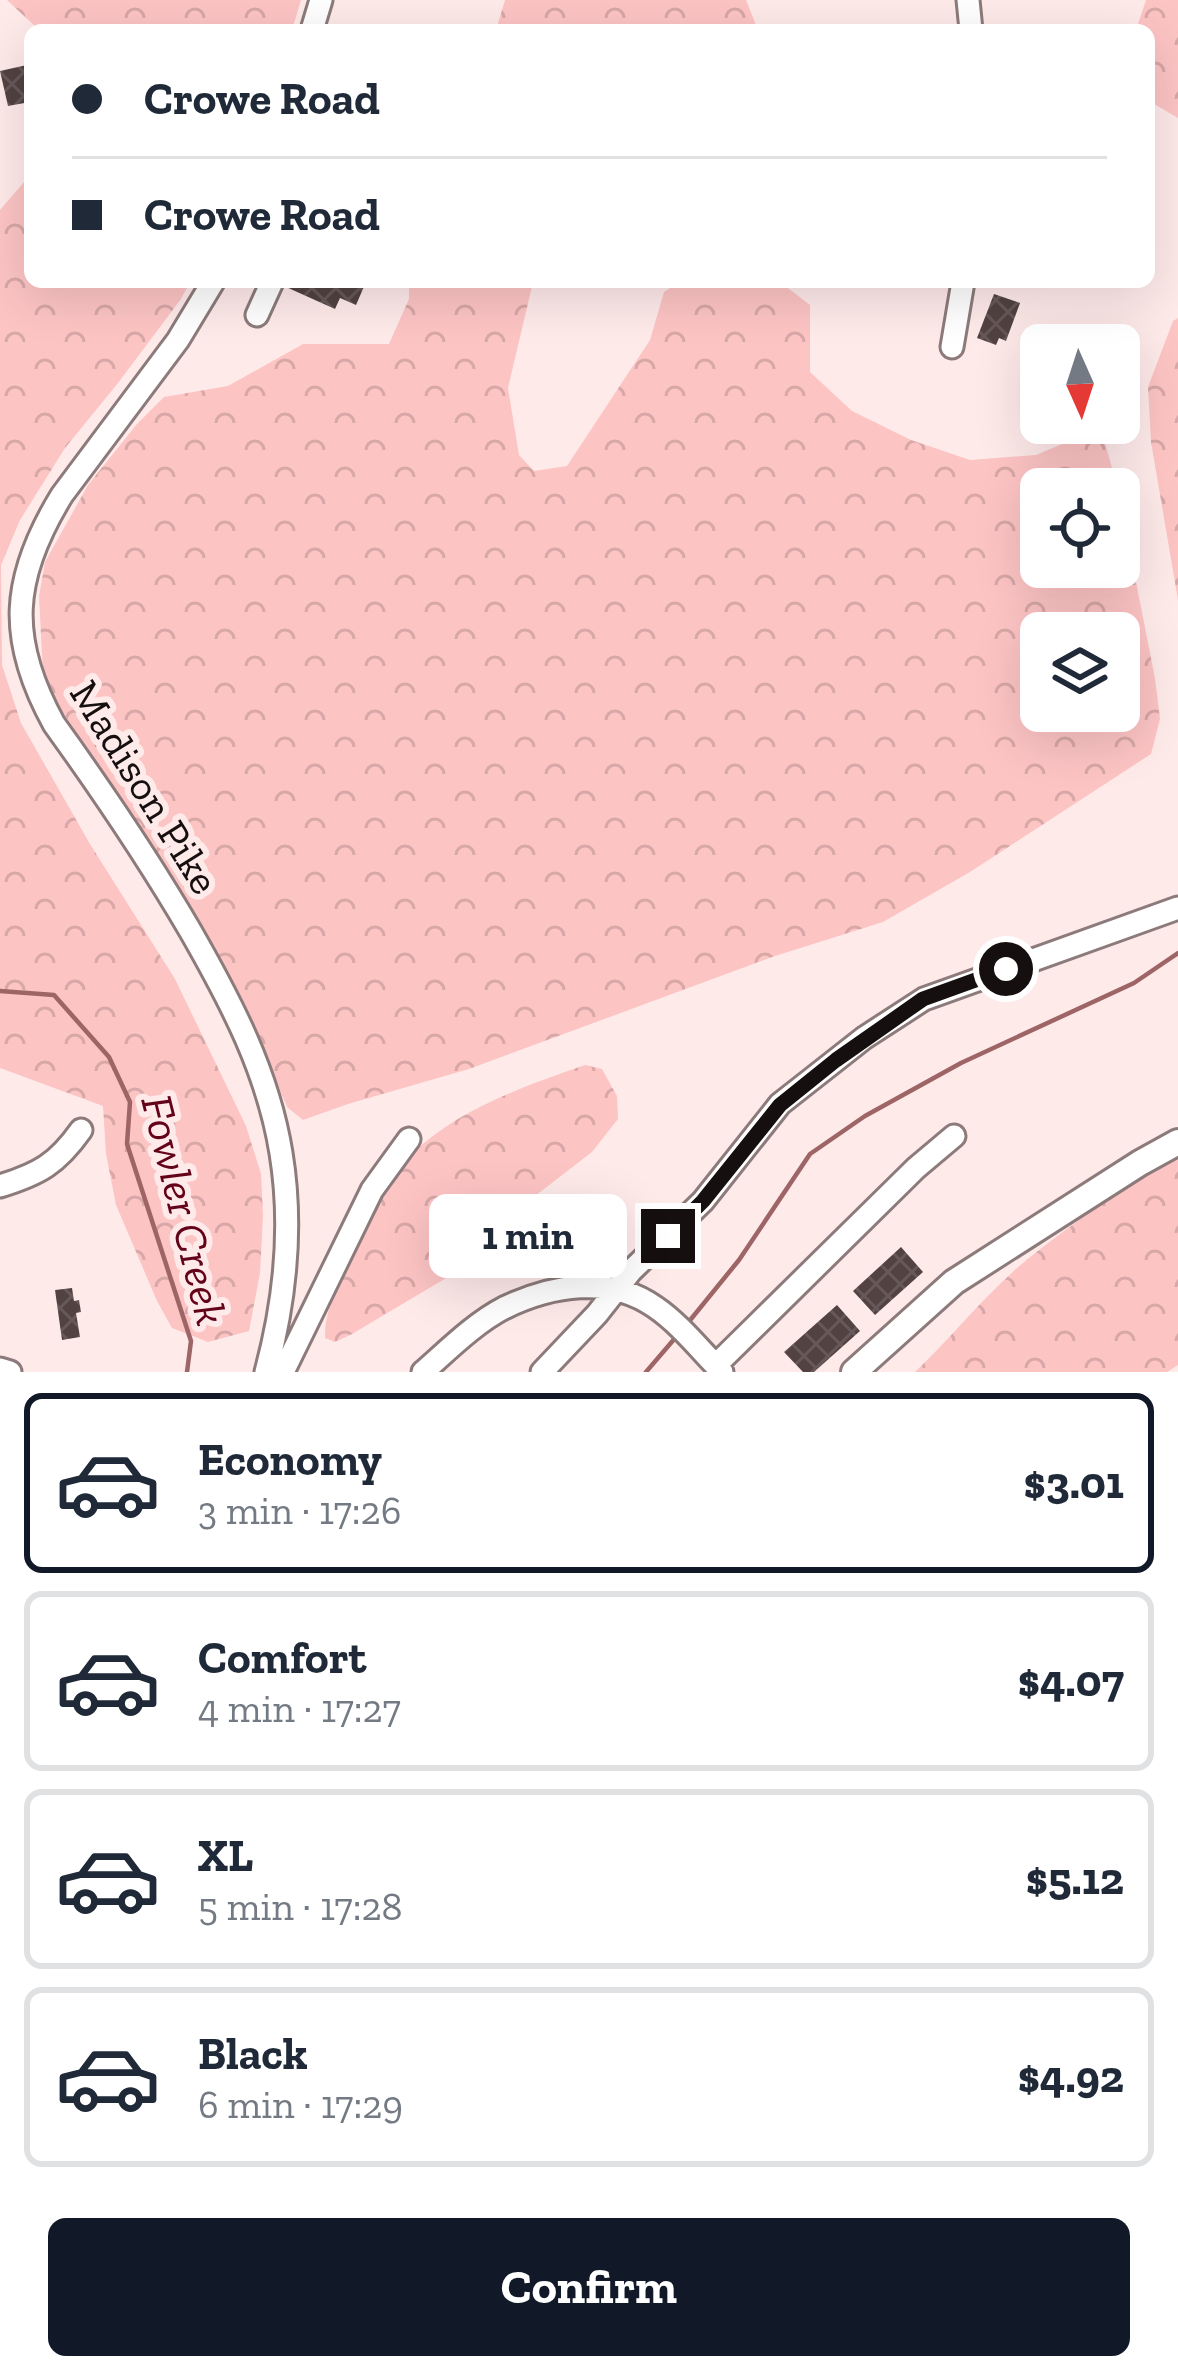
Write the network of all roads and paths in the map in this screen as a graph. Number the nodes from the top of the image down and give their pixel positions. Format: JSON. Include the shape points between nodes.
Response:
{"nodes":[{"id":1,"x":209,"y":288,"type":"edge"},
{"id":2,"x":269,"y":288,"type":"edge"},
{"id":3,"x":962,"y":288,"type":"edge"},
{"id":4,"x":257,"y":316,"type":"dead end"},
{"id":5,"x":952,"y":347,"type":"dead end"},
{"id":6,"x":1178,"y":908,"type":"edge"},
{"id":7,"x":81,"y":1130,"type":"dead end"},
{"id":8,"x":954,"y":1136,"type":"dead end"},
{"id":9,"x":409,"y":1139,"type":"dead end"},
{"id":10,"x":1178,"y":1142,"type":"edge"},
{"id":11,"x":0,"y":1186,"type":"edge"},
{"id":12,"x":619,"y":1288,"type":"junction"},
{"id":13,"x":719,"y":1369,"type":"edge"},
{"id":14,"x":0,"y":1370,"type":"edge"},
{"id":15,"x":10,"y":1372,"type":"edge"},
{"id":16,"x":266,"y":1372,"type":"edge"},
{"id":17,"x":283,"y":1372,"type":"edge"},
{"id":18,"x":423,"y":1372,"type":"edge"},
{"id":19,"x":542,"y":1372,"type":"edge"},
{"id":20,"x":854,"y":1372,"type":"edge"}],
"edges":[{"from":1,"to":16,"type":"street","name":"Madison Pike","via":[[46,520],[22,586],[22,635],[40,699],[156,872],[262,1078],[287,1220]]},
{"from":2,"to":4,"type":"street"},
{"from":3,"to":5,"type":"street"},
{"from":6,"to":12,"type":"street","via":[[964,984],[864,1038],[780,1105]]},
{"from":7,"to":11,"type":"street","via":[[45,1169]]},
{"from":8,"to":13,"type":"street"},
{"from":9,"to":17,"type":"street","via":[[372,1190]]},
{"from":10,"to":20,"type":"main road","via":[[954,1282]]},
{"from":12,"to":13,"type":"street","via":[[652,1304]]},
{"from":12,"to":18,"type":"street","via":[[554,1291],[501,1310]]},
{"from":12,"to":19,"type":"street"},
{"from":14,"to":15,"type":"street"}]}
